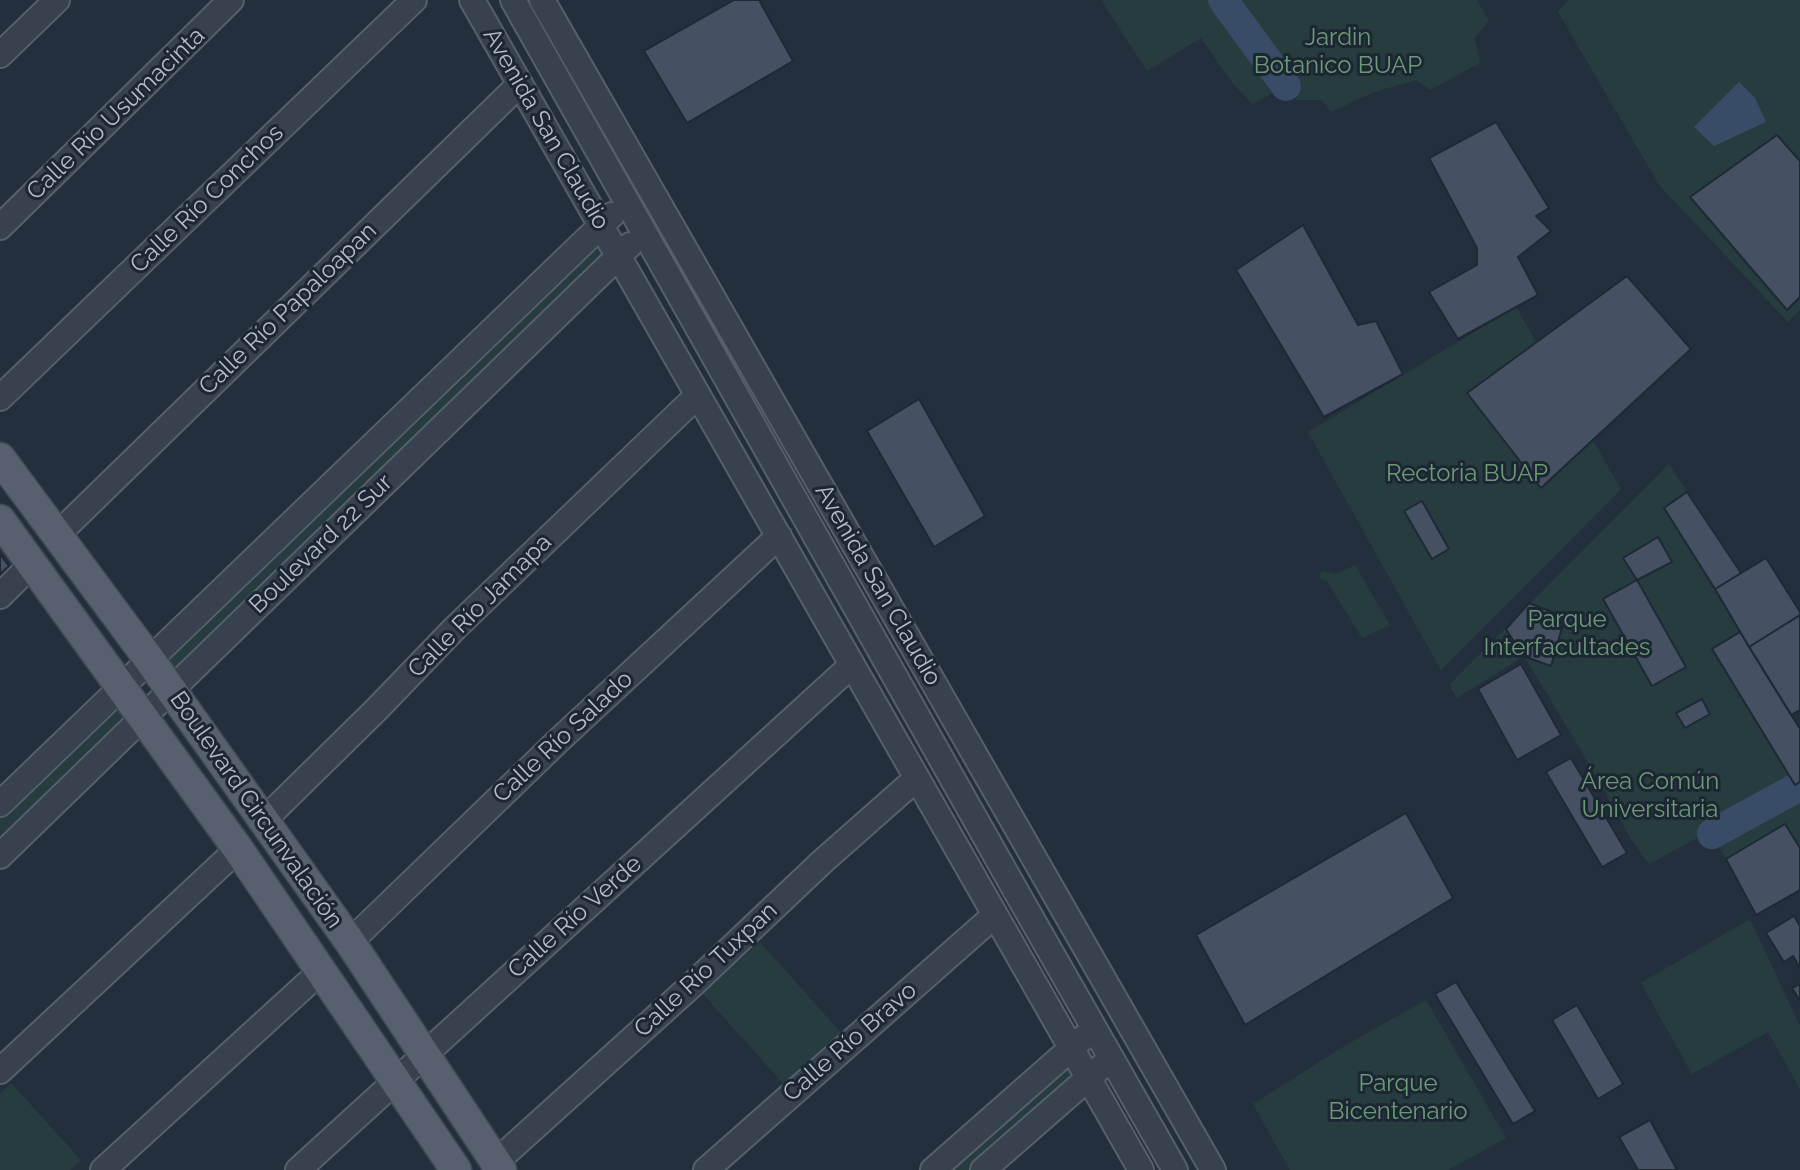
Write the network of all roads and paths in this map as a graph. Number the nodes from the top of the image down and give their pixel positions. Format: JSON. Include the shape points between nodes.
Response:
{"nodes":[{"id":1,"x":57,"y":0,"type":"edge"},
{"id":2,"x":231,"y":0,"type":"edge"},
{"id":3,"x":414,"y":0,"type":"edge"},
{"id":4,"x":472,"y":0,"type":"edge"},
{"id":5,"x":513,"y":0,"type":"edge"},
{"id":6,"x":542,"y":0,"type":"edge"},
{"id":7,"x":0,"y":55,"type":"edge"},
{"id":8,"x":512,"y":91,"type":"junction"},
{"id":9,"x":626,"y":202,"type":"junction"},
{"id":10,"x":601,"y":225,"type":"junction"},
{"id":11,"x":0,"y":227,"type":"edge"},
{"id":12,"x":643,"y":232,"type":"junction"},
{"id":13,"x":618,"y":256,"type":"junction"},
{"id":14,"x":480,"y":341,"type":"junction"},
{"id":15,"x":504,"y":367,"type":"junction"},
{"id":16,"x":698,"y":395,"type":"junction"},
{"id":17,"x":0,"y":398,"type":"edge"},
{"id":18,"x":0,"y":458,"type":"edge"},
{"id":19,"x":802,"y":512,"type":"junction"},
{"id":20,"x":0,"y":520,"type":"edge"},
{"id":21,"x":845,"y":526,"type":"junction"},
{"id":22,"x":57,"y":535,"type":"junction"},
{"id":23,"x":779,"y":536,"type":"junction"},
{"id":24,"x":32,"y":564,"type":"junction"},
{"id":25,"x":0,"y":596,"type":"edge"},
{"id":26,"x":149,"y":659,"type":"junction"},
{"id":27,"x":852,"y":665,"type":"junction"},
{"id":28,"x":122,"y":687,"type":"junction"},
{"id":29,"x":170,"y":690,"type":"junction"},
{"id":30,"x":142,"y":717,"type":"junction"},
{"id":31,"x":917,"y":778,"type":"junction"},
{"id":32,"x":0,"y":804,"type":"edge"},
{"id":33,"x":264,"y":820,"type":"junction"},
{"id":34,"x":238,"y":849,"type":"junction"},
{"id":35,"x":0,"y":856,"type":"edge"},
{"id":36,"x":995,"y":915,"type":"junction"},
{"id":37,"x":350,"y":942,"type":"junction"},
{"id":38,"x":320,"y":972,"type":"junction"},
{"id":39,"x":1094,"y":1029,"type":"junction"},
{"id":40,"x":1072,"y":1048,"type":"junction"},
{"id":41,"x":424,"y":1055,"type":"junction"},
{"id":42,"x":1111,"y":1058,"type":"junction"},
{"id":43,"x":0,"y":1071,"type":"edge"},
{"id":44,"x":1088,"y":1078,"type":"junction"},
{"id":45,"x":396,"y":1082,"type":"junction"},
{"id":46,"x":498,"y":1166,"type":"edge"},
{"id":47,"x":103,"y":1170,"type":"edge"},
{"id":48,"x":298,"y":1170,"type":"edge"},
{"id":49,"x":456,"y":1170,"type":"edge"},
{"id":50,"x":706,"y":1170,"type":"edge"},
{"id":51,"x":933,"y":1170,"type":"edge"},
{"id":52,"x":983,"y":1170,"type":"edge"},
{"id":53,"x":1141,"y":1170,"type":"edge"},
{"id":54,"x":1175,"y":1170,"type":"edge"},
{"id":55,"x":1213,"y":1170,"type":"edge"}],
"edges":[{"from":1,"to":7,"type":"street"},
{"from":2,"to":11,"type":"street","name":"Calle Río Usumacinta"},
{"from":3,"to":17,"type":"street","name":"Calle Río Conchos"},
{"from":4,"to":8,"type":"street","name":"Avenida San Claudio"},
{"from":5,"to":9,"type":"street","name":"Avenida San Claudio"},
{"from":6,"to":21,"type":"street","name":"Avenida San Claudio"},
{"from":8,"to":10,"type":"street","name":"Avenida San Claudio"},
{"from":8,"to":22,"type":"street","name":"Calle Río Papaloapan"},
{"from":9,"to":10,"type":"street","name":"Boulevard 22 Sur"},
{"from":9,"to":12,"type":"street","name":"Avenida San Claudio"},
{"from":10,"to":13,"type":"street","name":"Avenida San Claudio"},
{"from":10,"to":14,"type":"street","name":"Boulevard 22 Sur"},
{"from":12,"to":13,"type":"street","name":"Boulevard 22 Sur"},
{"from":12,"to":19,"type":"street","name":"Avenida San Claudio"},
{"from":13,"to":15,"type":"street","name":"Boulevard 22 Sur"},
{"from":13,"to":16,"type":"street","name":"Avenida San Claudio"},
{"from":14,"to":15,"type":"street"},
{"from":14,"to":26,"type":"street","name":"Boulevard 22 Sur"},
{"from":15,"to":29,"type":"street","name":"Boulevard 22 Sur"},
{"from":16,"to":23,"type":"street","name":"Avenida San Claudio"},
{"from":16,"to":33,"type":"street","name":"Calle Río Jamapa","via":[[454,628]]},
{"from":18,"to":22,"type":"main road","name":"Boulevard Circunvalación"},
{"from":19,"to":21,"type":"street"},
{"from":19,"to":39,"type":"street","name":"Avenida San Claudio"},
{"from":20,"to":24,"type":"main road","name":"Boulevard Circunvalación"},
{"from":21,"to":55,"type":"street","name":"Avenida San Claudio"},
{"from":22,"to":26,"type":"main road","name":"Boulevard Circunvalación"},
{"from":23,"to":27,"type":"street","name":"Avenida San Claudio"},
{"from":23,"to":37,"type":"street","name":"Calle Río Salado"},
{"from":24,"to":25,"type":"street"},
{"from":24,"to":28,"type":"main road","name":"Boulevard Circunvalación"},
{"from":26,"to":28,"type":"street","name":"Boulevard 22 Sur"},
{"from":26,"to":29,"type":"main road","name":"Boulevard Circunvalación"},
{"from":27,"to":31,"type":"street","name":"Avenida San Claudio"},
{"from":27,"to":41,"type":"street","name":"Calle Río Verde"},
{"from":28,"to":30,"type":"main road","name":"Boulevard Circunvalación"},
{"from":28,"to":32,"type":"street","name":"Boulevard 22 Sur"},
{"from":29,"to":30,"type":"street","name":"Boulevard 22 Sur"},
{"from":29,"to":33,"type":"main road","name":"Boulevard Circunvalación"},
{"from":30,"to":34,"type":"main road","name":"Boulevard Circunvalación"},
{"from":30,"to":35,"type":"street","name":"Boulevard 22 Sur"},
{"from":31,"to":36,"type":"street","name":"Avenida San Claudio"},
{"from":31,"to":46,"type":"street","name":"Calle Río Tuxpan"},
{"from":33,"to":37,"type":"main road","name":"Boulevard Circunvalación"},
{"from":34,"to":38,"type":"main road","name":"Boulevard Circunvalación"},
{"from":34,"to":43,"type":"street"},
{"from":36,"to":40,"type":"street","name":"Avenida San Claudio"},
{"from":36,"to":50,"type":"street","name":"Calle Río Bravo"},
{"from":37,"to":41,"type":"main road","name":"Boulevard Circunvalación"},
{"from":38,"to":45,"type":"main road","name":"Boulevard Circunvalación"},
{"from":38,"to":47,"type":"street"},
{"from":39,"to":40,"type":"street"},
{"from":39,"to":42,"type":"street","name":"Avenida San Claudio"},
{"from":40,"to":44,"type":"street","name":"Avenida San Claudio"},
{"from":40,"to":51,"type":"street"},
{"from":41,"to":45,"type":"street","name":"Calle Río Verde"},
{"from":41,"to":46,"type":"main road","name":"Boulevard Circunvalación"},
{"from":42,"to":44,"type":"street"},
{"from":42,"to":54,"type":"street","name":"Avenida San Claudio"},
{"from":44,"to":52,"type":"street"},
{"from":44,"to":53,"type":"street","name":"Avenida San Claudio"},
{"from":45,"to":48,"type":"street","name":"Calle Río Verde"},
{"from":45,"to":49,"type":"main road","name":"Boulevard Circunvalación"}]}
